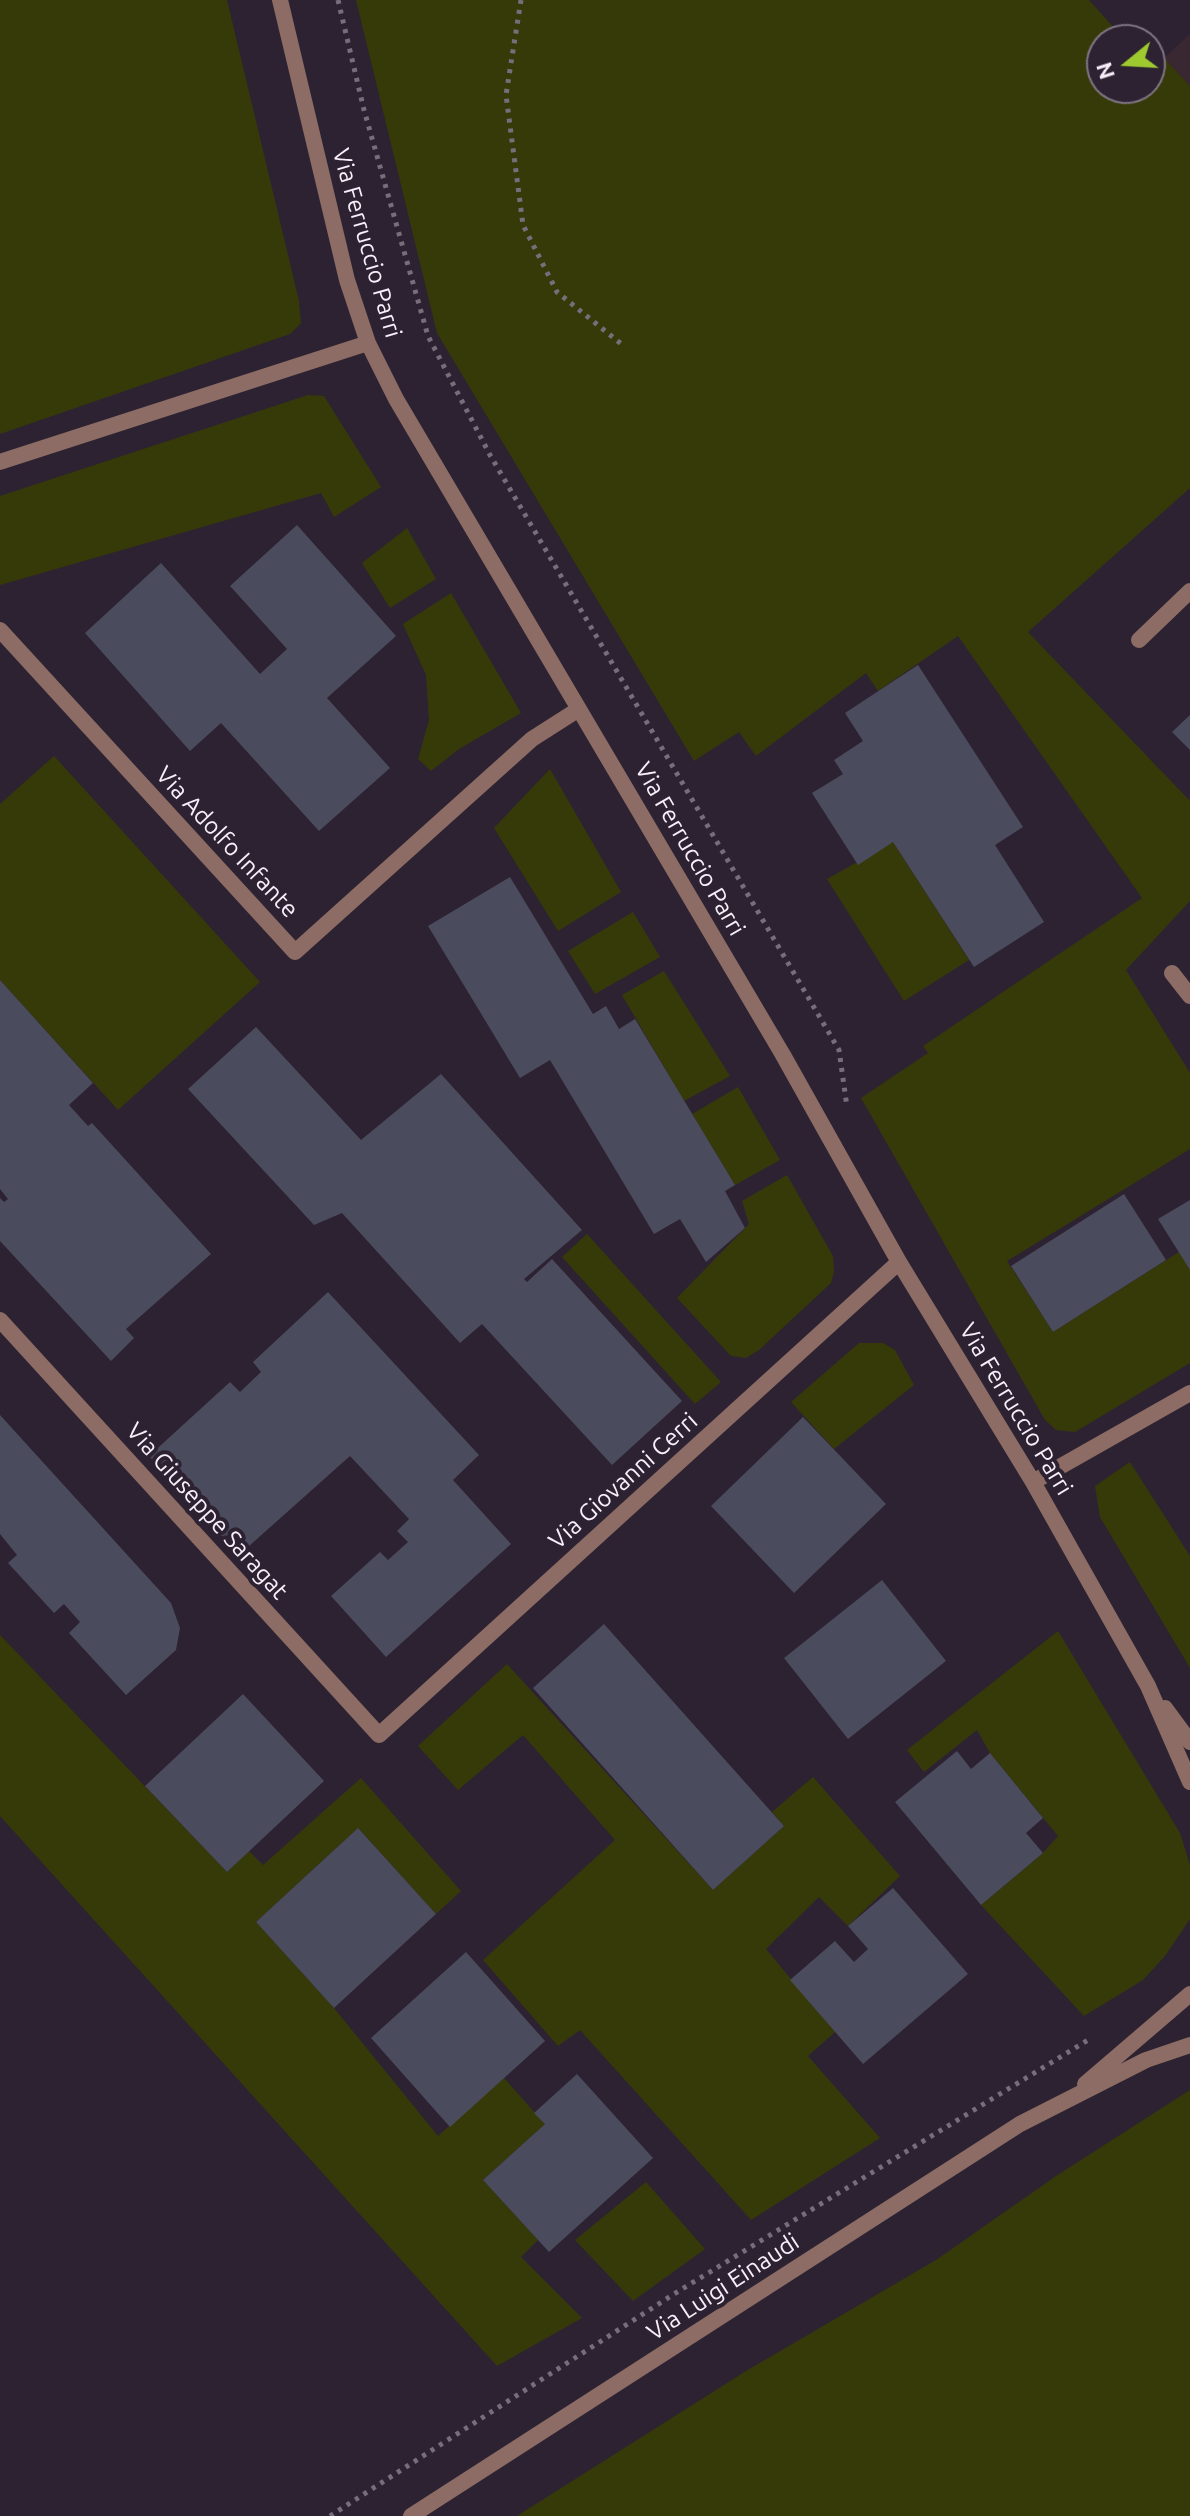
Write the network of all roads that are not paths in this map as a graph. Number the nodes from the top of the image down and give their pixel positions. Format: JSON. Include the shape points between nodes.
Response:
{"nodes":[{"id":1,"x":280,"y":0,"type":"edge"},
{"id":2,"x":368,"y":343,"type":"junction"},
{"id":3,"x":0,"y":462,"type":"edge"},
{"id":4,"x":1190,"y":591,"type":"edge"},
{"id":5,"x":0,"y":630,"type":"edge"},
{"id":6,"x":1139,"y":640,"type":"dead end"},
{"id":7,"x":579,"y":709,"type":"junction"},
{"id":8,"x":1172,"y":973,"type":"dead end"},
{"id":9,"x":1190,"y":996,"type":"edge"},
{"id":10,"x":899,"y":1262,"type":"junction"},
{"id":11,"x":0,"y":1320,"type":"edge"},
{"id":12,"x":1190,"y":1393,"type":"edge"},
{"id":13,"x":1033,"y":1482,"type":"junction"},
{"id":14,"x":1148,"y":1686,"type":"junction"},
{"id":15,"x":379,"y":1735,"type":"joint"},
{"id":16,"x":1190,"y":1742,"type":"edge"},
{"id":17,"x":1190,"y":1782,"type":"edge"},
{"id":18,"x":1190,"y":1994,"type":"edge"},
{"id":19,"x":1190,"y":2045,"type":"edge"},
{"id":20,"x":1064,"y":2101,"type":"junction"},
{"id":21,"x":411,"y":2516,"type":"edge"}],
"edges":[{"from":1,"to":2,"type":"street","name":"Via Ferruccio Parri","via":[[347,280]]},
{"from":2,"to":3,"type":"street"},
{"from":2,"to":7,"type":"street","name":"Via Ferruccio Parri"},
{"from":4,"to":6,"type":"street"},
{"from":5,"to":7,"type":"street","name":"Via Adolfo Infante","via":[[295,952],[532,739]]},
{"from":7,"to":10,"type":"street","name":"Via Ferruccio Parri"},
{"from":8,"to":9,"type":"street"},
{"from":10,"to":13,"type":"street","name":"Via Ferruccio Parri"},
{"from":10,"to":15,"type":"street","name":"Via Giovanni Cerri"},
{"from":11,"to":15,"type":"street","name":"Via Giuseppe Saragat"},
{"from":12,"to":13,"type":"street"},
{"from":13,"to":14,"type":"street","name":"Via Ferruccio Parri"},
{"from":14,"to":16,"type":"street","name":"Via Ferruccio Parri"},
{"from":14,"to":17,"type":"street","name":"Via Ferruccio Parri"},
{"from":18,"to":20,"type":"street","name":"Via Luigi Einaudi"},
{"from":19,"to":20,"type":"street","name":"Via Luigi Einaudi","via":[[1146,2060]]},
{"from":20,"to":21,"type":"street","name":"Via Luigi Einaudi","via":[[1007,2132]]}]}
